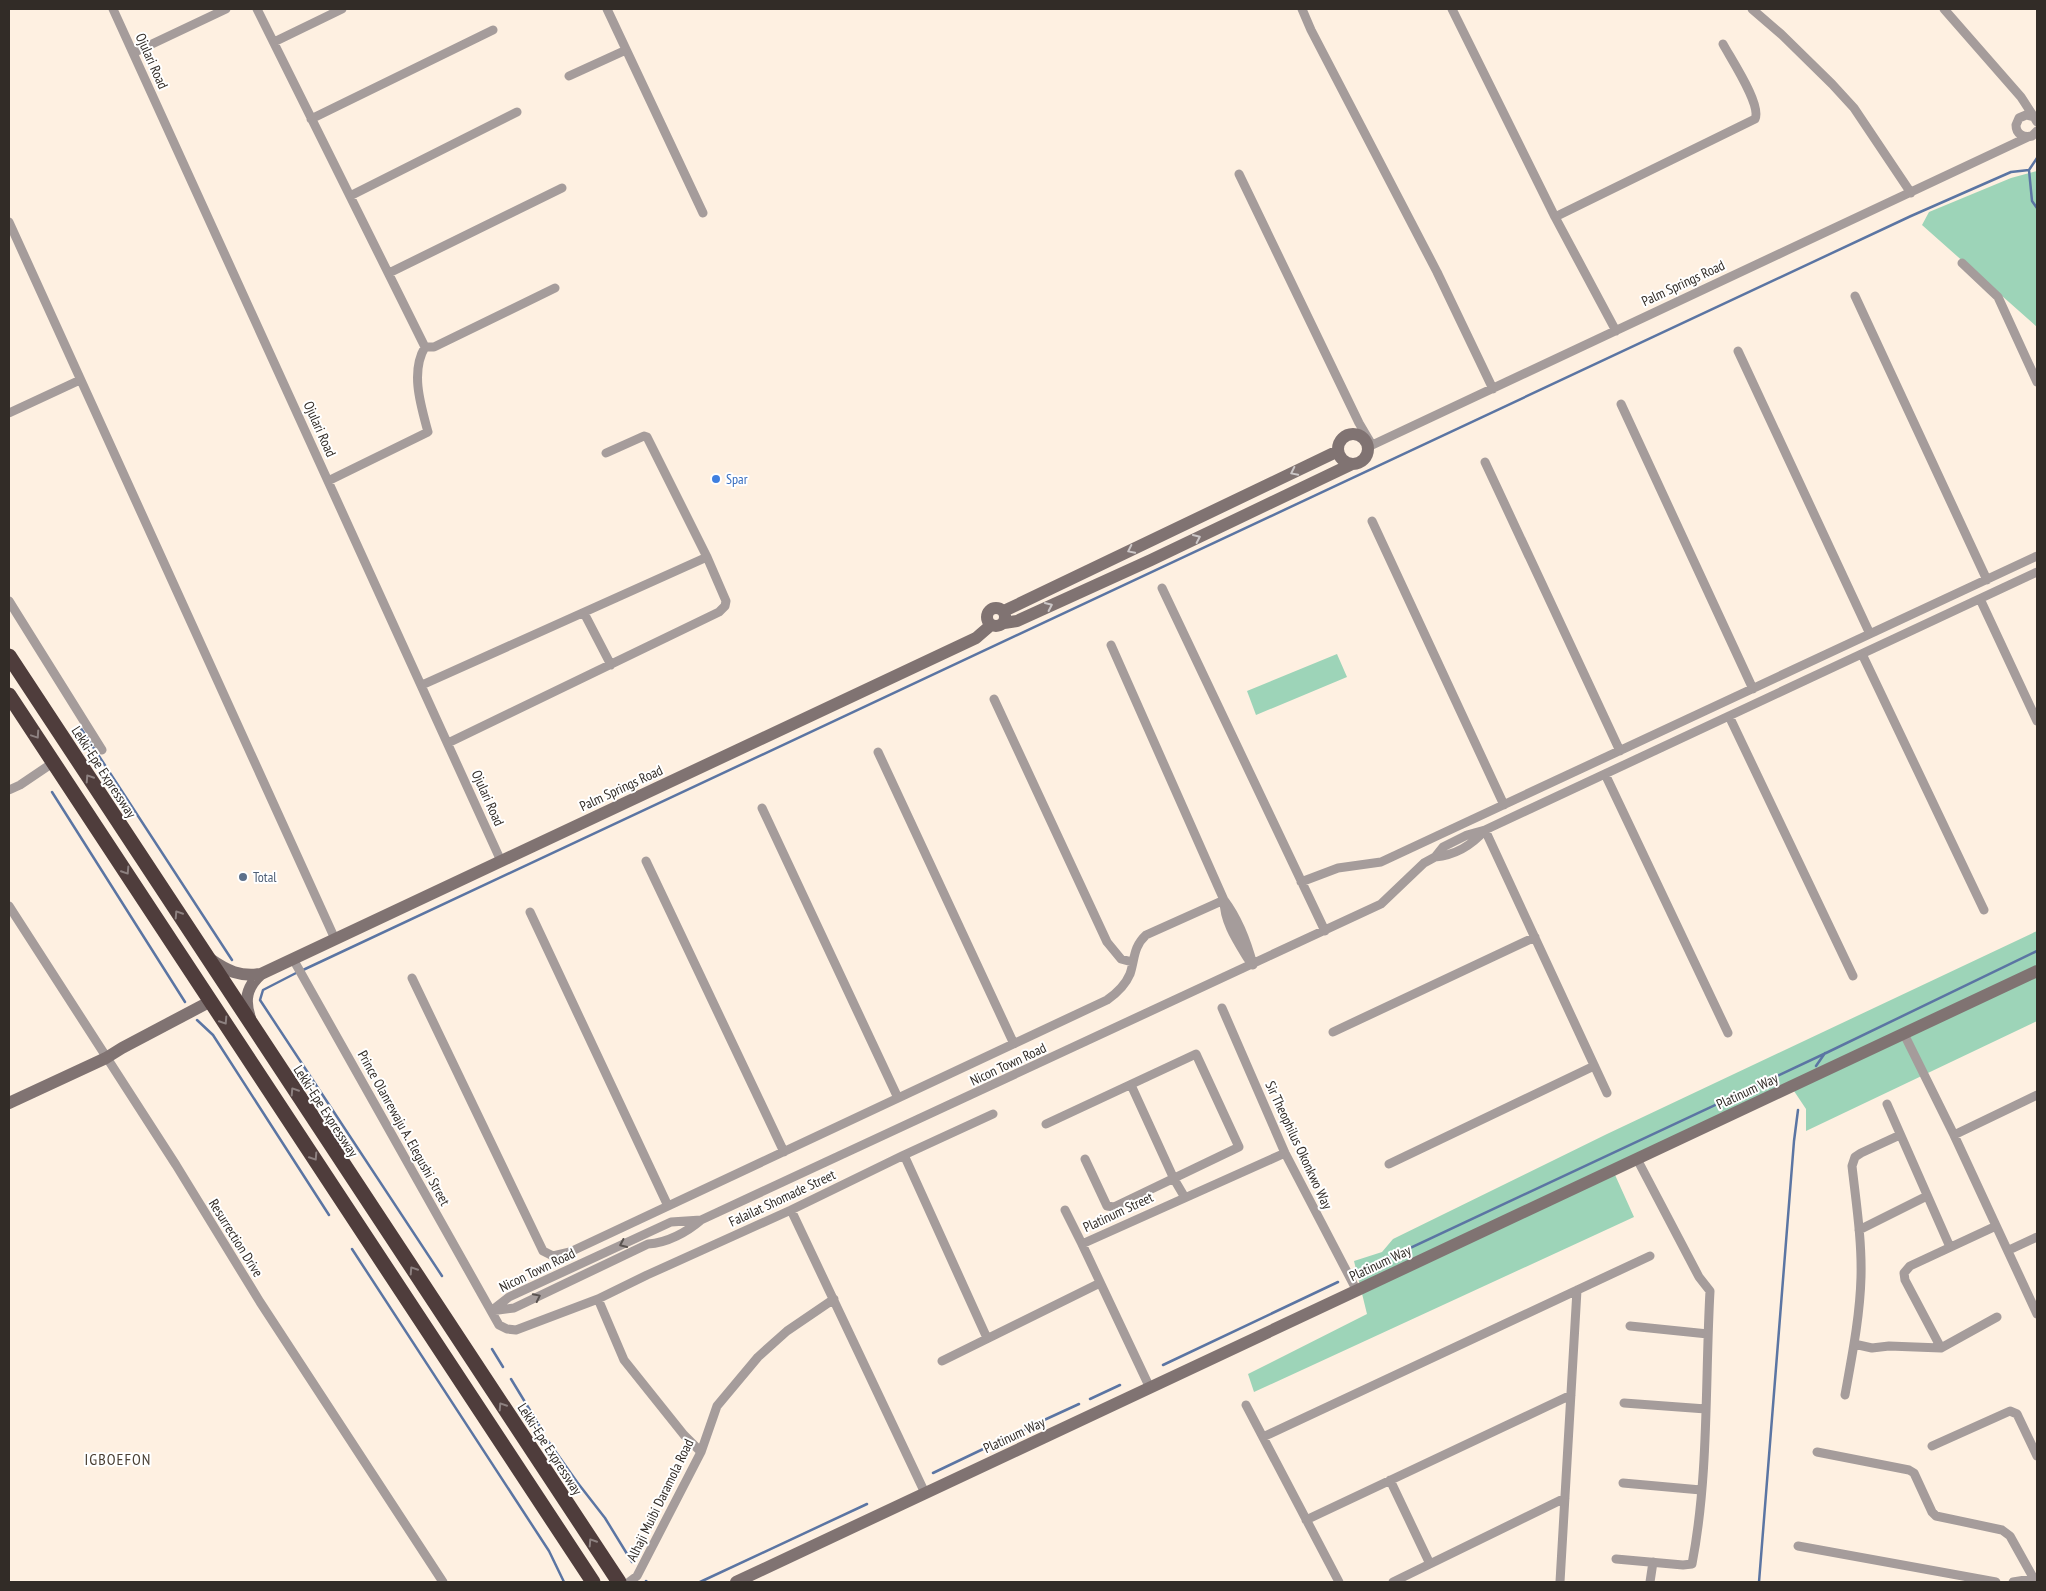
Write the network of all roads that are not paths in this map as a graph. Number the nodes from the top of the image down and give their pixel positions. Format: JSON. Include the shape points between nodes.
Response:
{"nodes":[{"id":1,"x":114,"y":9,"type":"edge"},
{"id":2,"x":226,"y":9,"type":"edge"},
{"id":3,"x":257,"y":9,"type":"edge"},
{"id":4,"x":342,"y":9,"type":"edge"},
{"id":5,"x":607,"y":9,"type":"edge"},
{"id":6,"x":1302,"y":9,"type":"edge"},
{"id":7,"x":1452,"y":9,"type":"edge"},
{"id":8,"x":1752,"y":9,"type":"edge"},
{"id":9,"x":1944,"y":9,"type":"edge"},
{"id":10,"x":493,"y":30,"type":"dead end"},
{"id":11,"x":274,"y":42,"type":"junction"},
{"id":12,"x":1723,"y":44,"type":"dead end"},
{"id":13,"x":626,"y":50,"type":"junction"},
{"id":14,"x":133,"y":53,"type":"junction"},
{"id":15,"x":569,"y":76,"type":"dead end"},
{"id":16,"x":2020,"y":97,"type":"junction"},
{"id":17,"x":517,"y":112,"type":"dead end"},
{"id":18,"x":2019,"y":118,"type":"junction"},
{"id":19,"x":311,"y":119,"type":"junction"},
{"id":20,"x":2035,"y":119,"type":"edge"},
{"id":21,"x":2016,"y":129,"type":"junction"},
{"id":22,"x":2034,"y":134,"type":"edge"},
{"id":23,"x":2010,"y":144,"type":"junction"},
{"id":24,"x":1239,"y":174,"type":"dead end"},
{"id":25,"x":562,"y":188,"type":"dead end"},
{"id":26,"x":1911,"y":192,"type":"junction"},
{"id":27,"x":350,"y":196,"type":"junction"},
{"id":28,"x":703,"y":213,"type":"dead end"},
{"id":29,"x":1555,"y":217,"type":"junction"},
{"id":30,"x":9,"y":222,"type":"edge"},
{"id":31,"x":1962,"y":263,"type":"dead end"},
{"id":32,"x":389,"y":273,"type":"junction"},
{"id":33,"x":555,"y":288,"type":"dead end"},
{"id":34,"x":1855,"y":296,"type":"dead end"},
{"id":35,"x":1616,"y":331,"type":"junction"},
{"id":36,"x":425,"y":347,"type":"junction"},
{"id":37,"x":1738,"y":351,"type":"dead end"},
{"id":38,"x":80,"y":380,"type":"junction"},
{"id":39,"x":2037,"y":382,"type":"edge"},
{"id":40,"x":1493,"y":389,"type":"junction"},
{"id":41,"x":1621,"y":404,"type":"dead end"},
{"id":42,"x":9,"y":412,"type":"edge"},
{"id":43,"x":1370,"y":446,"type":"junction"},
{"id":44,"x":1338,"y":451,"type":"junction"},
{"id":45,"x":606,"y":453,"type":"dead end"},
{"id":46,"x":1484,"y":462,"type":"dead end"},
{"id":47,"x":1352,"y":464,"type":"junction"},
{"id":48,"x":328,"y":481,"type":"junction"},
{"id":49,"x":1372,"y":521,"type":"dead end"},
{"id":50,"x":2037,"y":556,"type":"edge"},
{"id":51,"x":708,"y":557,"type":"junction"},
{"id":52,"x":2037,"y":572,"type":"edge"},
{"id":53,"x":1987,"y":580,"type":"junction"},
{"id":54,"x":1162,"y":588,"type":"dead end"},
{"id":55,"x":1980,"y":599,"type":"junction"},
{"id":56,"x":9,"y":601,"type":"edge"},
{"id":57,"x":584,"y":613,"type":"junction"},
{"id":58,"x":999,"y":620,"type":"junction"},
{"id":59,"x":1870,"y":634,"type":"junction"},
{"id":60,"x":1111,"y":645,"type":"dead end"},
{"id":61,"x":1862,"y":654,"type":"junction"},
{"id":62,"x":9,"y":656,"type":"edge"},
{"id":63,"x":611,"y":665,"type":"junction"},
{"id":64,"x":422,"y":686,"type":"junction"},
{"id":65,"x":1753,"y":689,"type":"junction"},
{"id":66,"x":9,"y":695,"type":"edge"},
{"id":67,"x":994,"y":699,"type":"dead end"},
{"id":68,"x":1729,"y":716,"type":"junction"},
{"id":69,"x":2037,"y":721,"type":"edge"},
{"id":70,"x":448,"y":743,"type":"junction"},
{"id":71,"x":102,"y":750,"type":"dead end"},
{"id":72,"x":1620,"y":751,"type":"junction"},
{"id":73,"x":878,"y":752,"type":"dead end"},
{"id":74,"x":54,"y":762,"type":"junction"},
{"id":75,"x":1605,"y":774,"type":"junction"},
{"id":76,"x":9,"y":790,"type":"edge"},
{"id":77,"x":1504,"y":805,"type":"junction"},
{"id":78,"x":762,"y":808,"type":"dead end"},
{"id":79,"x":1485,"y":830,"type":"junction"},
{"id":80,"x":501,"y":861,"type":"junction"},
{"id":81,"x":646,"y":861,"type":"dead end"},
{"id":82,"x":1301,"y":882,"type":"junction"},
{"id":83,"x":1224,"y":900,"type":"junction"},
{"id":84,"x":9,"y":906,"type":"edge"},
{"id":85,"x":1984,"y":910,"type":"dead end"},
{"id":86,"x":530,"y":912,"type":"dead end"},
{"id":87,"x":1325,"y":931,"type":"junction"},
{"id":88,"x":1535,"y":938,"type":"junction"},
{"id":89,"x":335,"y":939,"type":"junction"},
{"id":90,"x":204,"y":955,"type":"junction"},
{"id":91,"x":295,"y":962,"type":"junction"},
{"id":92,"x":1132,"y":962,"type":"junction"},
{"id":93,"x":1253,"y":965,"type":"junction"},
{"id":94,"x":2037,"y":972,"type":"edge"},
{"id":95,"x":261,"y":974,"type":"junction"},
{"id":96,"x":1853,"y":976,"type":"dead end"},
{"id":97,"x":412,"y":978,"type":"dead end"},
{"id":98,"x":211,"y":1002,"type":"junction"},
{"id":99,"x":1222,"y":1008,"type":"dead end"},
{"id":100,"x":255,"y":1032,"type":"junction"},
{"id":101,"x":1333,"y":1032,"type":"dead end"},
{"id":102,"x":1728,"y":1033,"type":"dead end"},
{"id":103,"x":1904,"y":1034,"type":"junction"},
{"id":104,"x":1014,"y":1044,"type":"junction"},
{"id":105,"x":106,"y":1058,"type":"junction"},
{"id":106,"x":1594,"y":1066,"type":"junction"},
{"id":107,"x":1131,"y":1085,"type":"junction"},
{"id":108,"x":1607,"y":1093,"type":"dead end"},
{"id":109,"x":2037,"y":1094,"type":"edge"},
{"id":110,"x":898,"y":1098,"type":"junction"},
{"id":111,"x":9,"y":1104,"type":"edge"},
{"id":112,"x":1887,"y":1104,"type":"dead end"},
{"id":113,"x":993,"y":1114,"type":"dead end"},
{"id":114,"x":1046,"y":1124,"type":"dead end"},
{"id":115,"x":1900,"y":1135,"type":"junction"},
{"id":116,"x":1954,"y":1135,"type":"junction"},
{"id":117,"x":784,"y":1152,"type":"junction"},
{"id":118,"x":1285,"y":1153,"type":"junction"},
{"id":119,"x":904,"y":1155,"type":"junction"},
{"id":120,"x":1086,"y":1159,"type":"dead end"},
{"id":121,"x":1637,"y":1159,"type":"junction"},
{"id":122,"x":1390,"y":1164,"type":"dead end"},
{"id":123,"x":1174,"y":1179,"type":"junction"},
{"id":124,"x":1184,"y":1196,"type":"junction"},
{"id":125,"x":1928,"y":1196,"type":"junction"},
{"id":126,"x":668,"y":1206,"type":"junction"},
{"id":127,"x":791,"y":1210,"type":"junction"},
{"id":128,"x":1065,"y":1210,"type":"dead end"},
{"id":129,"x":702,"y":1220,"type":"junction"},
{"id":130,"x":671,"y":1222,"type":"junction"},
{"id":131,"x":1996,"y":1226,"type":"junction"},
{"id":132,"x":1859,"y":1230,"type":"junction"},
{"id":133,"x":678,"y":1234,"type":"junction"},
{"id":134,"x":644,"y":1235,"type":"junction"},
{"id":135,"x":2037,"y":1237,"type":"edge"},
{"id":136,"x":648,"y":1244,"type":"junction"},
{"id":137,"x":1082,"y":1244,"type":"junction"},
{"id":138,"x":1950,"y":1247,"type":"junction"},
{"id":139,"x":2009,"y":1250,"type":"junction"},
{"id":140,"x":1650,"y":1256,"type":"dead end"},
{"id":141,"x":1100,"y":1283,"type":"junction"},
{"id":142,"x":1577,"y":1290,"type":"junction"},
{"id":143,"x":1357,"y":1291,"type":"junction"},
{"id":144,"x":834,"y":1299,"type":"junction"},
{"id":145,"x":598,"y":1300,"type":"junction"},
{"id":146,"x":491,"y":1311,"type":"junction"},
{"id":147,"x":2037,"y":1314,"type":"edge"},
{"id":148,"x":1997,"y":1317,"type":"dead end"},
{"id":149,"x":1630,"y":1326,"type":"dead end"},
{"id":150,"x":1708,"y":1334,"type":"junction"},
{"id":151,"x":987,"y":1338,"type":"junction"},
{"id":152,"x":1854,"y":1344,"type":"junction"},
{"id":153,"x":1941,"y":1348,"type":"junction"},
{"id":154,"x":942,"y":1361,"type":"dead end"},
{"id":155,"x":1150,"y":1388,"type":"junction"},
{"id":156,"x":1571,"y":1395,"type":"junction"},
{"id":157,"x":1845,"y":1395,"type":"dead end"},
{"id":158,"x":1624,"y":1404,"type":"dead end"},
{"id":159,"x":1246,"y":1405,"type":"dead end"},
{"id":160,"x":1706,"y":1409,"type":"junction"},
{"id":161,"x":1263,"y":1437,"type":"junction"},
{"id":162,"x":1932,"y":1446,"type":"dead end"},
{"id":163,"x":701,"y":1452,"type":"junction"},
{"id":164,"x":1817,"y":1452,"type":"dead end"},
{"id":165,"x":2037,"y":1456,"type":"edge"},
{"id":166,"x":1390,"y":1480,"type":"junction"},
{"id":167,"x":1623,"y":1484,"type":"dead end"},
{"id":168,"x":1700,"y":1490,"type":"junction"},
{"id":169,"x":925,"y":1494,"type":"junction"},
{"id":170,"x":1565,"y":1498,"type":"junction"},
{"id":171,"x":1306,"y":1520,"type":"junction"},
{"id":172,"x":1798,"y":1546,"type":"dead end"},
{"id":173,"x":1616,"y":1559,"type":"dead end"},
{"id":174,"x":1653,"y":1562,"type":"junction"},
{"id":175,"x":1430,"y":1564,"type":"junction"},
{"id":176,"x":2035,"y":1578,"type":"edge"},
{"id":177,"x":443,"y":1582,"type":"edge"},
{"id":178,"x":593,"y":1582,"type":"edge"},
{"id":179,"x":619,"y":1582,"type":"edge"},
{"id":180,"x":629,"y":1582,"type":"edge"},
{"id":181,"x":736,"y":1582,"type":"edge"},
{"id":182,"x":1339,"y":1582,"type":"edge"},
{"id":183,"x":1393,"y":1582,"type":"edge"},
{"id":184,"x":1560,"y":1582,"type":"edge"},
{"id":185,"x":1650,"y":1582,"type":"edge"},
{"id":186,"x":1996,"y":1582,"type":"edge"},
{"id":187,"x":2013,"y":1582,"type":"edge"}],
"edges":[{"from":1,"to":14,"type":"street","name":"Ojulari Road"},
{"from":2,"to":14,"type":"street"},
{"from":3,"to":11,"type":"street"},
{"from":4,"to":11,"type":"street"},
{"from":5,"to":13,"type":"street"},
{"from":6,"to":40,"type":"street","via":[[1437,272]]},
{"from":7,"to":29,"type":"street"},
{"from":8,"to":26,"type":"street","via":[[1854,108]]},
{"from":9,"to":16,"type":"street"},
{"from":10,"to":19,"type":"street"},
{"from":11,"to":19,"type":"street"},
{"from":12,"to":29,"type":"street","via":[[1756,107],[1755,119]]},
{"from":13,"to":15,"type":"street"},
{"from":13,"to":28,"type":"street"},
{"from":14,"to":48,"type":"street","name":"Ojulari Road"},
{"from":16,"to":18,"type":"street"},
{"from":16,"to":20,"type":"street"},
{"from":17,"to":27,"type":"street"},
{"from":18,"to":20,"type":"street","via":[[2026,114]]},
{"from":18,"to":21,"type":"street"},
{"from":19,"to":27,"type":"street"},
{"from":21,"to":22,"type":"street","via":[[2020,135]]},
{"from":21,"to":23,"type":"street"},
{"from":22,"to":23,"type":"street","name":"Palm Springs Road"},
{"from":23,"to":26,"type":"street","name":"Palm Springs Road"},
{"from":24,"to":43,"type":"street"},
{"from":25,"to":32,"type":"street"},
{"from":26,"to":35,"type":"street","name":"Palm Springs Road"},
{"from":27,"to":32,"type":"street"},
{"from":29,"to":35,"type":"street"},
{"from":30,"to":38,"type":"street"},
{"from":31,"to":39,"type":"street","via":[[1998,297]]},
{"from":32,"to":36,"type":"street"},
{"from":33,"to":36,"type":"street","via":[[434,347]]},
{"from":34,"to":53,"type":"street"},
{"from":35,"to":40,"type":"street","name":"Palm Springs Road"},
{"from":36,"to":48,"type":"street","via":[[418,362],[420,399],[428,432]]},
{"from":37,"to":59,"type":"street"},
{"from":38,"to":42,"type":"street"},
{"from":38,"to":89,"type":"street"},
{"from":40,"to":43,"type":"street","name":"Palm Springs Road"},
{"from":41,"to":65,"type":"street"},
{"from":43,"to":44,"type":"street","via":[[1364,438],[1351,434],[1339,442]]},
{"from":43,"to":47,"type":"street","via":[[1365,458]]},
{"from":44,"to":47,"type":"street","via":[[1342,460]]},
{"from":44,"to":58,"type":"street","one_way":true},
{"from":45,"to":51,"type":"street","via":[[647,437]]},
{"from":46,"to":72,"type":"street"},
{"from":58,"to":47,"type":"street","one_way":true,"via":[[1018,621]]},
{"from":48,"to":64,"type":"street","name":"Ojulari Road"},
{"from":49,"to":77,"type":"street"},
{"from":50,"to":53,"type":"street"},
{"from":51,"to":57,"type":"street"},
{"from":51,"to":63,"type":"street","via":[[726,601],[725,606],[719,612]]},
{"from":52,"to":55,"type":"street","name":"Nicon Town Road"},
{"from":53,"to":59,"type":"street"},
{"from":54,"to":82,"type":"street"},
{"from":55,"to":61,"type":"street","name":"Nicon Town Road"},
{"from":55,"to":69,"type":"street"},
{"from":56,"to":71,"type":"street"},
{"from":57,"to":63,"type":"street"},
{"from":57,"to":64,"type":"street"},
{"from":58,"to":80,"type":"street","name":"Palm Springs Road","via":[[976,638]]},
{"from":59,"to":65,"type":"street"},
{"from":60,"to":83,"type":"street"},
{"from":61,"to":68,"type":"street","name":"Nicon Town Road"},
{"from":61,"to":85,"type":"street"},
{"from":90,"to":62,"type":"highway","name":"Lekki-Epe Expressway","one_way":true},
{"from":63,"to":70,"type":"street"},
{"from":64,"to":70,"type":"street","name":"Ojulari Road"},
{"from":65,"to":72,"type":"street"},
{"from":66,"to":74,"type":"highway","one_way":true},
{"from":67,"to":92,"type":"street","via":[[1107,942],[1121,959]]},
{"from":68,"to":75,"type":"street","name":"Nicon Town Road"},
{"from":68,"to":96,"type":"street"},
{"from":70,"to":80,"type":"street","name":"Ojulari Road"},
{"from":72,"to":77,"type":"street"},
{"from":73,"to":104,"type":"street"},
{"from":74,"to":76,"type":"street"},
{"from":74,"to":98,"type":"highway","one_way":true},
{"from":75,"to":79,"type":"street","name":"Nicon Town Road"},
{"from":75,"to":102,"type":"street"},
{"from":77,"to":82,"type":"street","via":[[1381,862],[1338,868]]},
{"from":78,"to":110,"type":"street"},
{"from":79,"to":87,"type":"street","name":"Nicon Town Road","via":[[1443,847],[1381,904]]},
{"from":79,"to":88,"type":"street"},
{"from":80,"to":89,"type":"street","name":"Palm Springs Road"},
{"from":81,"to":117,"type":"street"},
{"from":82,"to":87,"type":"street"},
{"from":83,"to":92,"type":"street","via":[[1146,936],[1139,942]]},
{"from":83,"to":93,"type":"street","via":[[1224,913]]},
{"from":84,"to":105,"type":"street","name":"Resurrection Drive"},
{"from":86,"to":126,"type":"street"},
{"from":87,"to":93,"type":"street","name":"Nicon Town Road"},
{"from":88,"to":101,"type":"street"},
{"from":88,"to":106,"type":"street"},
{"from":89,"to":91,"type":"street","name":"Palm Springs Road"},
{"from":90,"to":95,"type":"street","name":"Palm Springs Road","via":[[238,975]]},
{"from":90,"to":100,"type":"highway","name":"Lekki-Epe Expressway"},
{"from":91,"to":95,"type":"street","name":"Palm Springs Road"},
{"from":91,"to":146,"type":"street","name":"Prince Olanrewaju A. Elegushi Street"},
{"from":92,"to":104,"type":"street","via":[[1126,981],[1114,995]]},
{"from":93,"to":129,"type":"street","name":"Nicon Town Road"},
{"from":94,"to":103,"type":"street","name":"Platinum Way"},
{"from":95,"to":100,"type":"street","name":"Palm Springs Road","via":[[248,989],[246,999]]},
{"from":97,"to":126,"type":"street","via":[[543,1251],[553,1256],[570,1252]]},
{"from":98,"to":105,"type":"street"},
{"from":98,"to":178,"type":"highway","one_way":true},
{"from":99,"to":118,"type":"street","name":"Sir Theophilus Okonkwo Way"},
{"from":179,"to":100,"type":"highway","name":"Lekki-Epe Expressway","one_way":true},
{"from":103,"to":116,"type":"street"},
{"from":103,"to":121,"type":"street","name":"Platinum Way"},
{"from":104,"to":110,"type":"street"},
{"from":105,"to":111,"type":"street"},
{"from":105,"to":177,"type":"street","name":"Resurrection Drive"},
{"from":106,"to":108,"type":"street"},
{"from":106,"to":122,"type":"street"},
{"from":107,"to":114,"type":"street"},
{"from":107,"to":123,"type":"street"},
{"from":107,"to":123,"type":"street","via":[[1196,1054],[1239,1147]]},
{"from":109,"to":116,"type":"street"},
{"from":110,"to":117,"type":"street"},
{"from":112,"to":115,"type":"street"},
{"from":113,"to":119,"type":"street","name":"Falailat Shomade Street"},
{"from":115,"to":125,"type":"street"},
{"from":115,"to":132,"type":"street","via":[[1855,1158],[1852,1166]]},
{"from":116,"to":131,"type":"street"},
{"from":117,"to":126,"type":"street"},
{"from":118,"to":124,"type":"street","name":"Platinum Street"},
{"from":118,"to":143,"type":"street","name":"Sir Theophilus Okonkwo Way"},
{"from":119,"to":127,"type":"street","name":"Falailat Shomade Street"},
{"from":119,"to":151,"type":"street"},
{"from":120,"to":123,"type":"street","via":[[1107,1206],[1114,1206]]},
{"from":121,"to":143,"type":"street","name":"Platinum Way"},
{"from":121,"to":150,"type":"street","via":[[1699,1277],[1710,1291]]},
{"from":123,"to":124,"type":"street"},
{"from":124,"to":137,"type":"street","name":"Platinum Street"},
{"from":125,"to":132,"type":"street"},
{"from":125,"to":138,"type":"street"},
{"from":127,"to":144,"type":"street"},
{"from":127,"to":145,"type":"street","name":"Falailat Shomade Street"},
{"from":128,"to":137,"type":"street"},
{"from":129,"to":130,"type":"street","name":"Nicon Town Road"},
{"from":129,"to":133,"type":"street","name":"Nicon Town Road"},
{"from":130,"to":133,"type":"street"},
{"from":130,"to":134,"type":"street","name":"Nicon Town Road"},
{"from":131,"to":138,"type":"street"},
{"from":131,"to":139,"type":"street"},
{"from":132,"to":152,"type":"street","via":[[1861,1277]]},
{"from":133,"to":136,"type":"street","name":"Nicon Town Road","via":[[659,1243]]},
{"from":134,"to":136,"type":"street"},
{"from":134,"to":146,"type":"street","name":"Nicon Town Road","one_way":true,"via":[[509,1297]]},
{"from":135,"to":139,"type":"street"},
{"from":146,"to":136,"type":"street","name":"Nicon Town Road","one_way":true,"via":[[514,1308]]},
{"from":137,"to":141,"type":"street","name":"Platinum Street"},
{"from":138,"to":153,"type":"street","via":[[1910,1266],[1904,1273]]},
{"from":139,"to":147,"type":"street"},
{"from":140,"to":142,"type":"street"},
{"from":141,"to":151,"type":"street"},
{"from":141,"to":155,"type":"street","name":"Platinum Street"},
{"from":142,"to":156,"type":"street"},
{"from":142,"to":161,"type":"street"},
{"from":143,"to":155,"type":"street","name":"Platinum Way"},
{"from":144,"to":163,"type":"street","name":"Alhaji Muibi Daramola Road","via":[[787,1331],[758,1357],[717,1406]]},
{"from":144,"to":169,"type":"street"},
{"from":145,"to":146,"type":"street","name":"Falailat Shomade Street","via":[[516,1330],[499,1325]]},
{"from":145,"to":163,"type":"street","via":[[624,1360]]},
{"from":148,"to":153,"type":"street"},
{"from":149,"to":150,"type":"street"},
{"from":150,"to":160,"type":"street"},
{"from":151,"to":154,"type":"street"},
{"from":152,"to":153,"type":"street","via":[[1872,1348]]},
{"from":152,"to":157,"type":"street"},
{"from":155,"to":169,"type":"street","name":"Platinum Way"},
{"from":156,"to":166,"type":"street"},
{"from":156,"to":170,"type":"street"},
{"from":158,"to":160,"type":"street"},
{"from":159,"to":161,"type":"street"},
{"from":160,"to":168,"type":"street"},
{"from":161,"to":171,"type":"street"},
{"from":162,"to":165,"type":"street","via":[[2013,1411]]},
{"from":163,"to":180,"type":"street","name":"Alhaji Muibi Daramola Road","via":[[637,1576]]},
{"from":164,"to":176,"type":"street","via":[[1909,1470],[1914,1473],[1936,1516],[2002,1530],[2010,1536]]},
{"from":166,"to":171,"type":"street"},
{"from":166,"to":175,"type":"street"},
{"from":167,"to":168,"type":"street"},
{"from":168,"to":174,"type":"street","via":[[1692,1564]]},
{"from":169,"to":181,"type":"street","name":"Platinum Way"},
{"from":170,"to":175,"type":"street"},
{"from":170,"to":184,"type":"street"},
{"from":171,"to":182,"type":"street"},
{"from":172,"to":186,"type":"street"},
{"from":173,"to":174,"type":"street"},
{"from":174,"to":185,"type":"street"},
{"from":175,"to":183,"type":"street"},
{"from":176,"to":187,"type":"street"}]}
